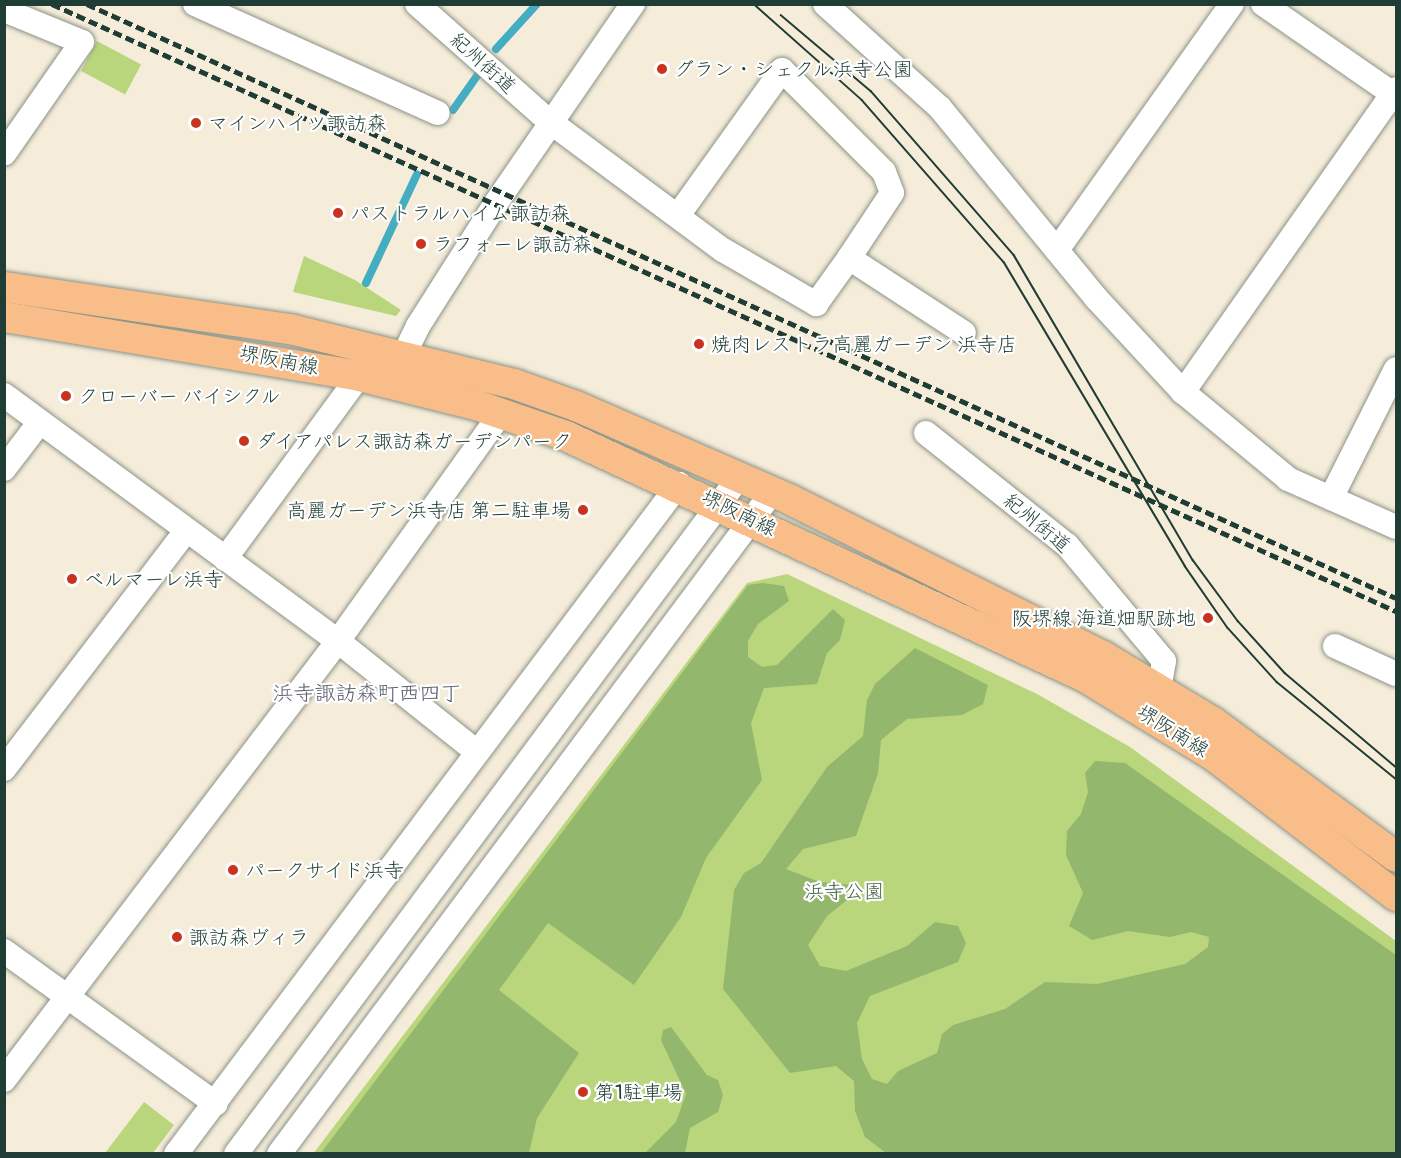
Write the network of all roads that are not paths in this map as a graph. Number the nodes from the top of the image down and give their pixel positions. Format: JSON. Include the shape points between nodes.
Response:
{"nodes":[{"id":1,"x":195,"y":4,"type":"edge"},
{"id":2,"x":633,"y":4,"type":"edge"},
{"id":3,"x":825,"y":4,"type":"edge"},
{"id":4,"x":1232,"y":4,"type":"edge"},
{"id":5,"x":1263,"y":4,"type":"edge"},
{"id":6,"x":4,"y":10,"type":"edge"},
{"id":7,"x":434,"y":10,"type":"edge"},
{"id":8,"x":1395,"y":93,"type":"edge"},
{"id":9,"x":438,"y":113,"type":"dead end"},
{"id":10,"x":549,"y":122,"type":"junction"},
{"id":11,"x":4,"y":154,"type":"edge"},
{"id":12,"x":679,"y":214,"type":"junction"},
{"id":13,"x":1057,"y":250,"type":"junction"},
{"id":14,"x":849,"y":258,"type":"junction"},
{"id":15,"x":4,"y":287,"type":"edge"},
{"id":16,"x":4,"y":317,"type":"edge"},
{"id":17,"x":964,"y":333,"type":"dead end"},
{"id":18,"x":1396,"y":369,"type":"edge"},
{"id":19,"x":396,"y":370,"type":"junction"},
{"id":20,"x":359,"y":376,"type":"junction"},
{"id":21,"x":1183,"y":392,"type":"junction"},
{"id":22,"x":4,"y":395,"type":"edge"},
{"id":23,"x":501,"y":413,"type":"junction"},
{"id":24,"x":39,"y":423,"type":"junction"},
{"id":25,"x":926,"y":433,"type":"dead end"},
{"id":26,"x":4,"y":469,"type":"edge"},
{"id":27,"x":740,"y":476,"type":"junction"},
{"id":28,"x":679,"y":484,"type":"junction"},
{"id":29,"x":772,"y":491,"type":"junction"},
{"id":30,"x":1331,"y":498,"type":"junction"},
{"id":31,"x":722,"y":505,"type":"junction"},
{"id":32,"x":755,"y":521,"type":"junction"},
{"id":33,"x":1396,"y":527,"type":"edge"},
{"id":34,"x":186,"y":531,"type":"junction"},
{"id":35,"x":225,"y":559,"type":"junction"},
{"id":36,"x":338,"y":641,"type":"junction"},
{"id":37,"x":1335,"y":646,"type":"dead end"},
{"id":38,"x":1396,"y":674,"type":"edge"},
{"id":39,"x":1159,"y":688,"type":"junction"},
{"id":40,"x":477,"y":752,"type":"junction"},
{"id":41,"x":4,"y":769,"type":"edge"},
{"id":42,"x":1396,"y":857,"type":"edge"},
{"id":43,"x":1396,"y":896,"type":"edge"},
{"id":44,"x":4,"y":951,"type":"edge"},
{"id":45,"x":69,"y":998,"type":"junction"},
{"id":46,"x":4,"y":1080,"type":"edge"},
{"id":47,"x":216,"y":1104,"type":"junction"},
{"id":48,"x":176,"y":1154,"type":"edge"},
{"id":49,"x":236,"y":1154,"type":"edge"},
{"id":50,"x":279,"y":1154,"type":"edge"}],
"edges":[{"from":1,"to":9,"type":"street"},
{"from":2,"to":10,"type":"street"},
{"from":3,"to":13,"type":"street","via":[[940,108]]},
{"from":4,"to":13,"type":"street"},
{"from":5,"to":8,"type":"street"},
{"from":6,"to":11,"type":"street","via":[[82,42]]},
{"from":7,"to":10,"type":"street","name":"紀州街道"},
{"from":8,"to":21,"type":"street"},
{"from":10,"to":12,"type":"street","name":"紀州街道"},
{"from":10,"to":19,"type":"street"},
{"from":12,"to":14,"type":"street","name":"紀州街道","via":[[723,250],[816,304]]},
{"from":12,"to":14,"type":"street","via":[[782,70],[884,172],[892,193]]},
{"from":13,"to":21,"type":"street"},
{"from":14,"to":17,"type":"street"},
{"from":15,"to":19,"type":"main road","name":"堺阪南線","via":[[222,316]]},
{"from":16,"to":20,"type":"main road","name":"堺阪南線"},
{"from":18,"to":30,"type":"street"},
{"from":19,"to":20,"type":"main road","name":"堺阪南線"},
{"from":19,"to":23,"type":"main road","name":"堺阪南線"},
{"from":19,"to":27,"type":"main road","name":"堺阪南線","via":[[514,384]]},
{"from":20,"to":35,"type":"street"},
{"from":21,"to":30,"type":"street","via":[[1288,479]]},
{"from":22,"to":24,"type":"street"},
{"from":23,"to":28,"type":"main road","name":"堺阪南線"},
{"from":23,"to":36,"type":"street"},
{"from":24,"to":26,"type":"street"},
{"from":24,"to":34,"type":"street"},
{"from":25,"to":39,"type":"street","name":"紀州街道","via":[[1067,545],[1164,662]]},
{"from":27,"to":29,"type":"main road","name":"堺阪南線"},
{"from":27,"to":31,"type":"street"},
{"from":28,"to":31,"type":"main road","name":"堺阪南線"},
{"from":28,"to":40,"type":"street"},
{"from":29,"to":32,"type":"street"},
{"from":29,"to":39,"type":"main road","name":"堺阪南線"},
{"from":30,"to":33,"type":"street"},
{"from":31,"to":32,"type":"main road","name":"堺阪南線"},
{"from":31,"to":49,"type":"street"},
{"from":32,"to":43,"type":"main road","name":"堺阪南線","via":[[1085,677],[1214,756]]},
{"from":32,"to":50,"type":"street"},
{"from":34,"to":35,"type":"street"},
{"from":34,"to":41,"type":"street"},
{"from":35,"to":36,"type":"street"},
{"from":36,"to":40,"type":"street"},
{"from":36,"to":45,"type":"street","via":[[275,718]]},
{"from":37,"to":38,"type":"street"},
{"from":39,"to":42,"type":"main road","name":"堺阪南線","via":[[1268,759]]},
{"from":40,"to":47,"type":"street"},
{"from":44,"to":45,"type":"street"},
{"from":45,"to":46,"type":"street"},
{"from":45,"to":47,"type":"street"},
{"from":47,"to":48,"type":"street"}]}
